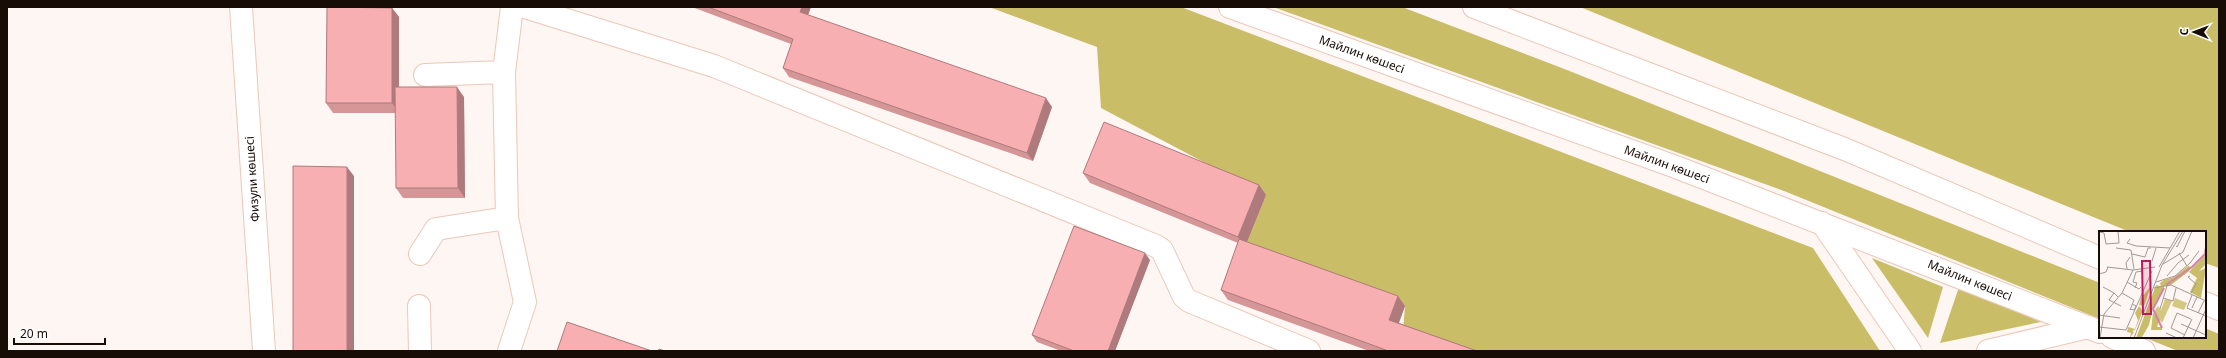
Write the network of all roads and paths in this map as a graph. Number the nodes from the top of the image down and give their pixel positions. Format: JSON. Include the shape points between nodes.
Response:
{"nodes":[{"id":1,"x":240,"y":7,"type":"edge"},
{"id":2,"x":512,"y":7,"type":"edge"},
{"id":3,"x":525,"y":7,"type":"edge"},
{"id":4,"x":1230,"y":7,"type":"edge"},
{"id":5,"x":1474,"y":7,"type":"edge"},
{"id":6,"x":504,"y":72,"type":"junction"},
{"id":7,"x":425,"y":75,"type":"dead end"},
{"id":8,"x":507,"y":218,"type":"junction"},
{"id":9,"x":1822,"y":223,"type":"junction"},
{"id":10,"x":420,"y":254,"type":"dead end"},
{"id":11,"x":2099,"y":258,"type":"edge"},
{"id":12,"x":2206,"y":303,"type":"edge"},
{"id":13,"x":419,"y":306,"type":"dead end"},
{"id":14,"x":2219,"y":309,"type":"edge"},
{"id":15,"x":2094,"y":329,"type":"edge"},
{"id":16,"x":2114,"y":338,"type":"edge"},
{"id":17,"x":264,"y":351,"type":"edge"},
{"id":18,"x":420,"y":351,"type":"edge"},
{"id":19,"x":508,"y":351,"type":"edge"},
{"id":20,"x":1309,"y":351,"type":"edge"},
{"id":21,"x":1910,"y":351,"type":"edge"},
{"id":22,"x":1988,"y":351,"type":"edge"},
{"id":23,"x":2144,"y":351,"type":"edge"}],
"edges":[{"from":1,"to":17,"type":"main road","name":"Физули көшесі"},
{"from":2,"to":6,"type":"main road"},
{"from":3,"to":20,"type":"main road","via":[[714,66],[1156,246],[1162,250],[1184,297],[1189,301]]},
{"from":4,"to":9,"type":"main road","name":"Майлин көшесі","via":[[1676,167]]},
{"from":5,"to":11,"type":"main road","via":[[1847,150]]},
{"from":6,"to":7,"type":"main road"},
{"from":6,"to":8,"type":"main road"},
{"from":8,"to":10,"type":"main road","via":[[436,229]]},
{"from":8,"to":19,"type":"main road","via":[[525,302]]},
{"from":9,"to":15,"type":"main road","name":"Майлин көшесі"},
{"from":9,"to":21,"type":"main road"},
{"from":12,"to":14,"type":"main road"},
{"from":13,"to":18,"type":"main road"},
{"from":15,"to":22,"type":"main road"},
{"from":16,"to":23,"type":"main road"}]}
